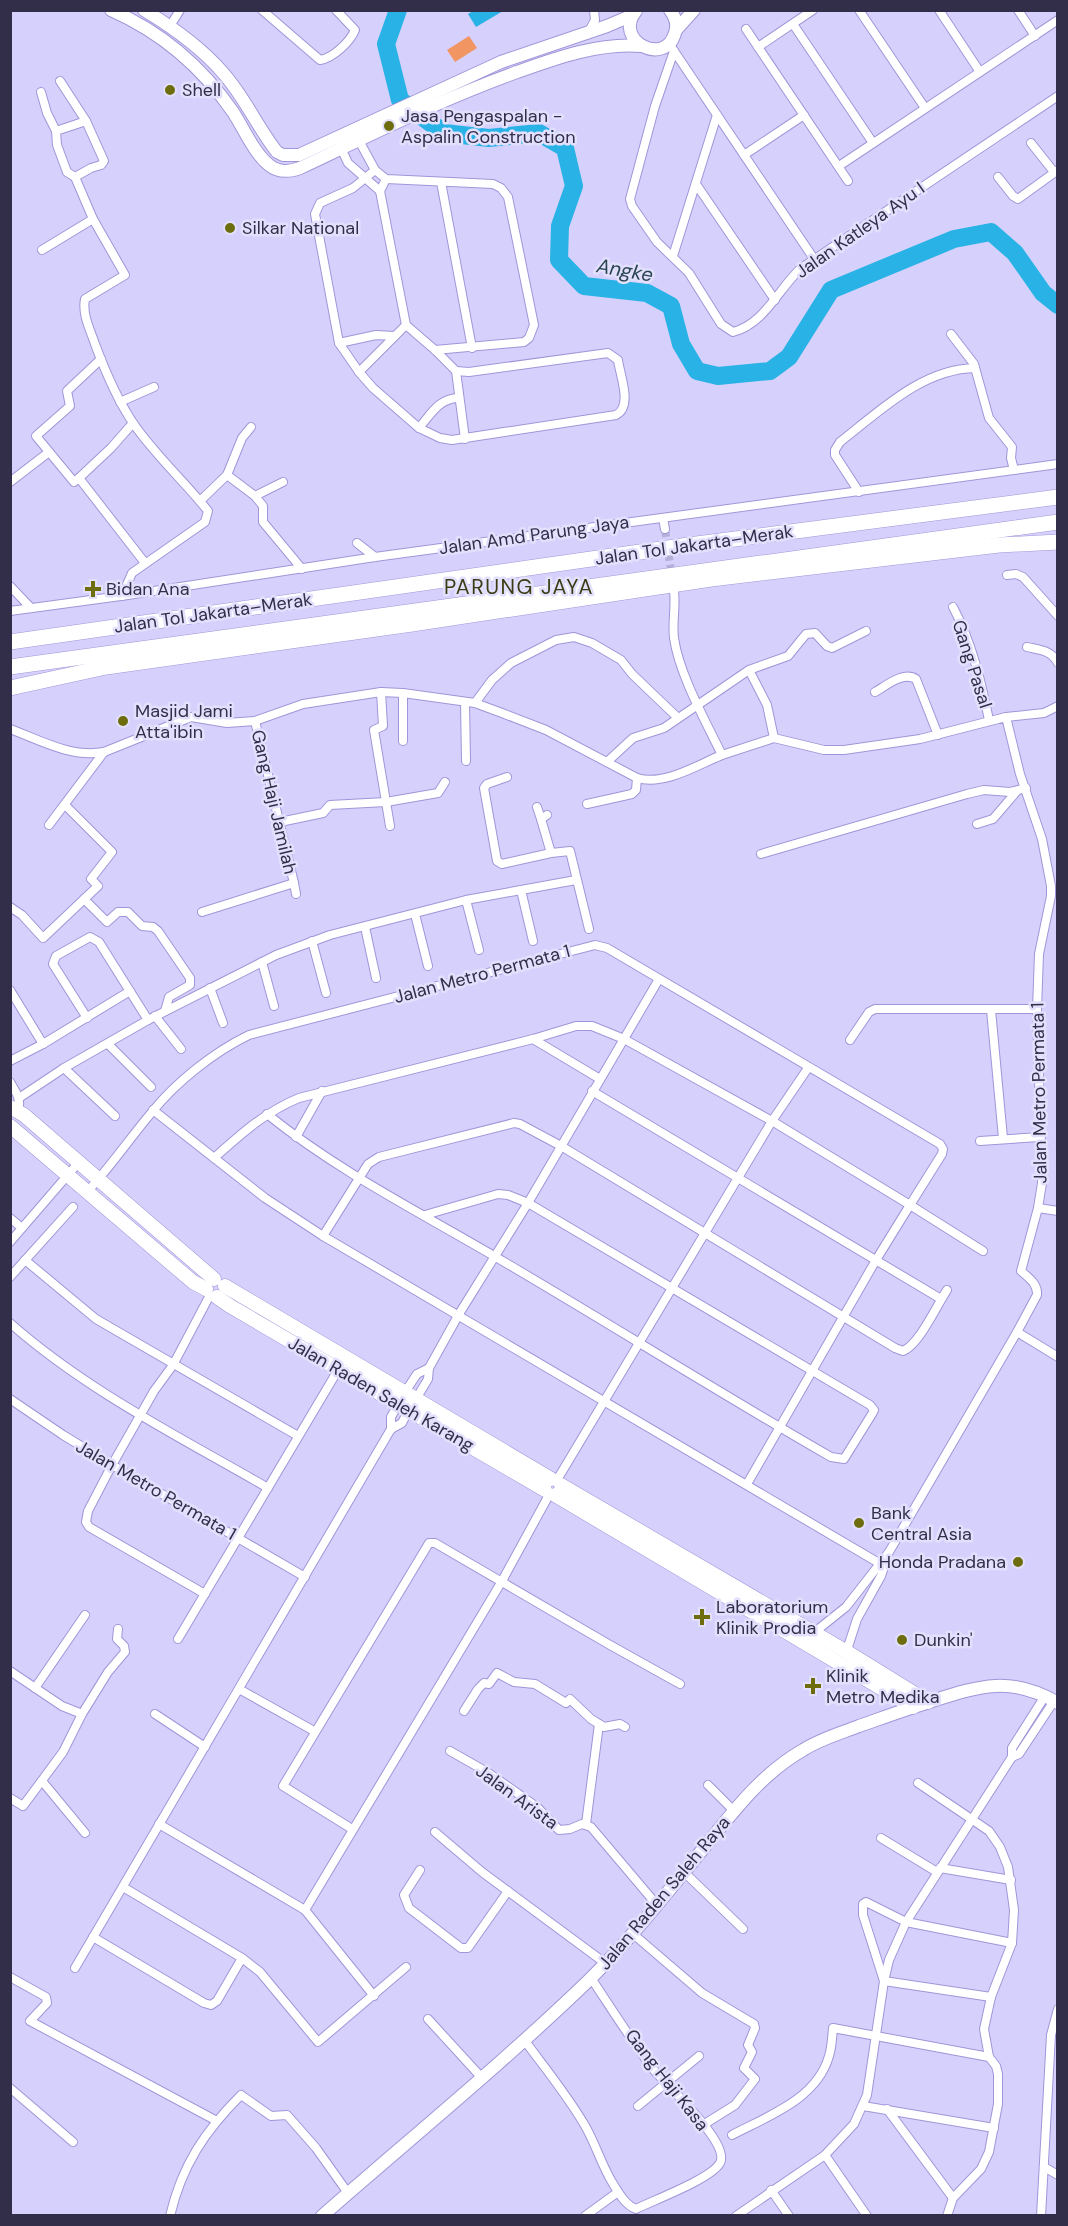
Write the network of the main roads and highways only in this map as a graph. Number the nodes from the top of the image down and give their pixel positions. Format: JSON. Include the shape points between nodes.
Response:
{"nodes":[{"id":1,"x":1058,"y":497,"type":"edge"},
{"id":2,"x":1058,"y":522,"type":"edge"},
{"id":3,"x":1058,"y":542,"type":"edge"},
{"id":4,"x":13,"y":642,"type":"edge"},
{"id":5,"x":10,"y":666,"type":"edge"},
{"id":6,"x":10,"y":688,"type":"edge"},
{"id":7,"x":16,"y":1105,"type":"edge"},
{"id":8,"x":10,"y":1126,"type":"edge"},
{"id":9,"x":215,"y":1289,"type":"junction"},
{"id":10,"x":407,"y":1402,"type":"junction"},
{"id":11,"x":844,"y":1658,"type":"junction"},
{"id":12,"x":928,"y":1702,"type":"road end"},
{"id":13,"x":913,"y":1707,"type":"road end"}],
"edges":[{"from":1,"to":4,"type":"highway","name":"Jalan Tol Jakarta–Merak"},
{"from":2,"to":5,"type":"highway","name":"Jalan Tol Jakarta–Merak"},
{"from":3,"to":6,"type":"highway","via":[[999,545],[711,579],[106,667]]},
{"from":7,"to":9,"type":"main road","name":"Jalan Raden Saleh Karang","via":[[204,1272]]},
{"from":8,"to":9,"type":"main road","name":"Jalan Raden Saleh Karang","via":[[193,1282]]},
{"from":9,"to":10,"type":"main road","name":"Jalan Raden Saleh Karang","via":[[338,1370]]},
{"from":9,"to":10,"type":"main road","name":"Jalan Raden Saleh Karang","via":[[240,1297]]},
{"from":10,"to":11,"type":"main road","name":"Jalan Raden Saleh Karang"},
{"from":11,"to":12,"type":"main road","name":"Jalan Raden Saleh Karang"},
{"from":11,"to":13,"type":"main road","name":"Jalan Raden Saleh Karang"}]}
